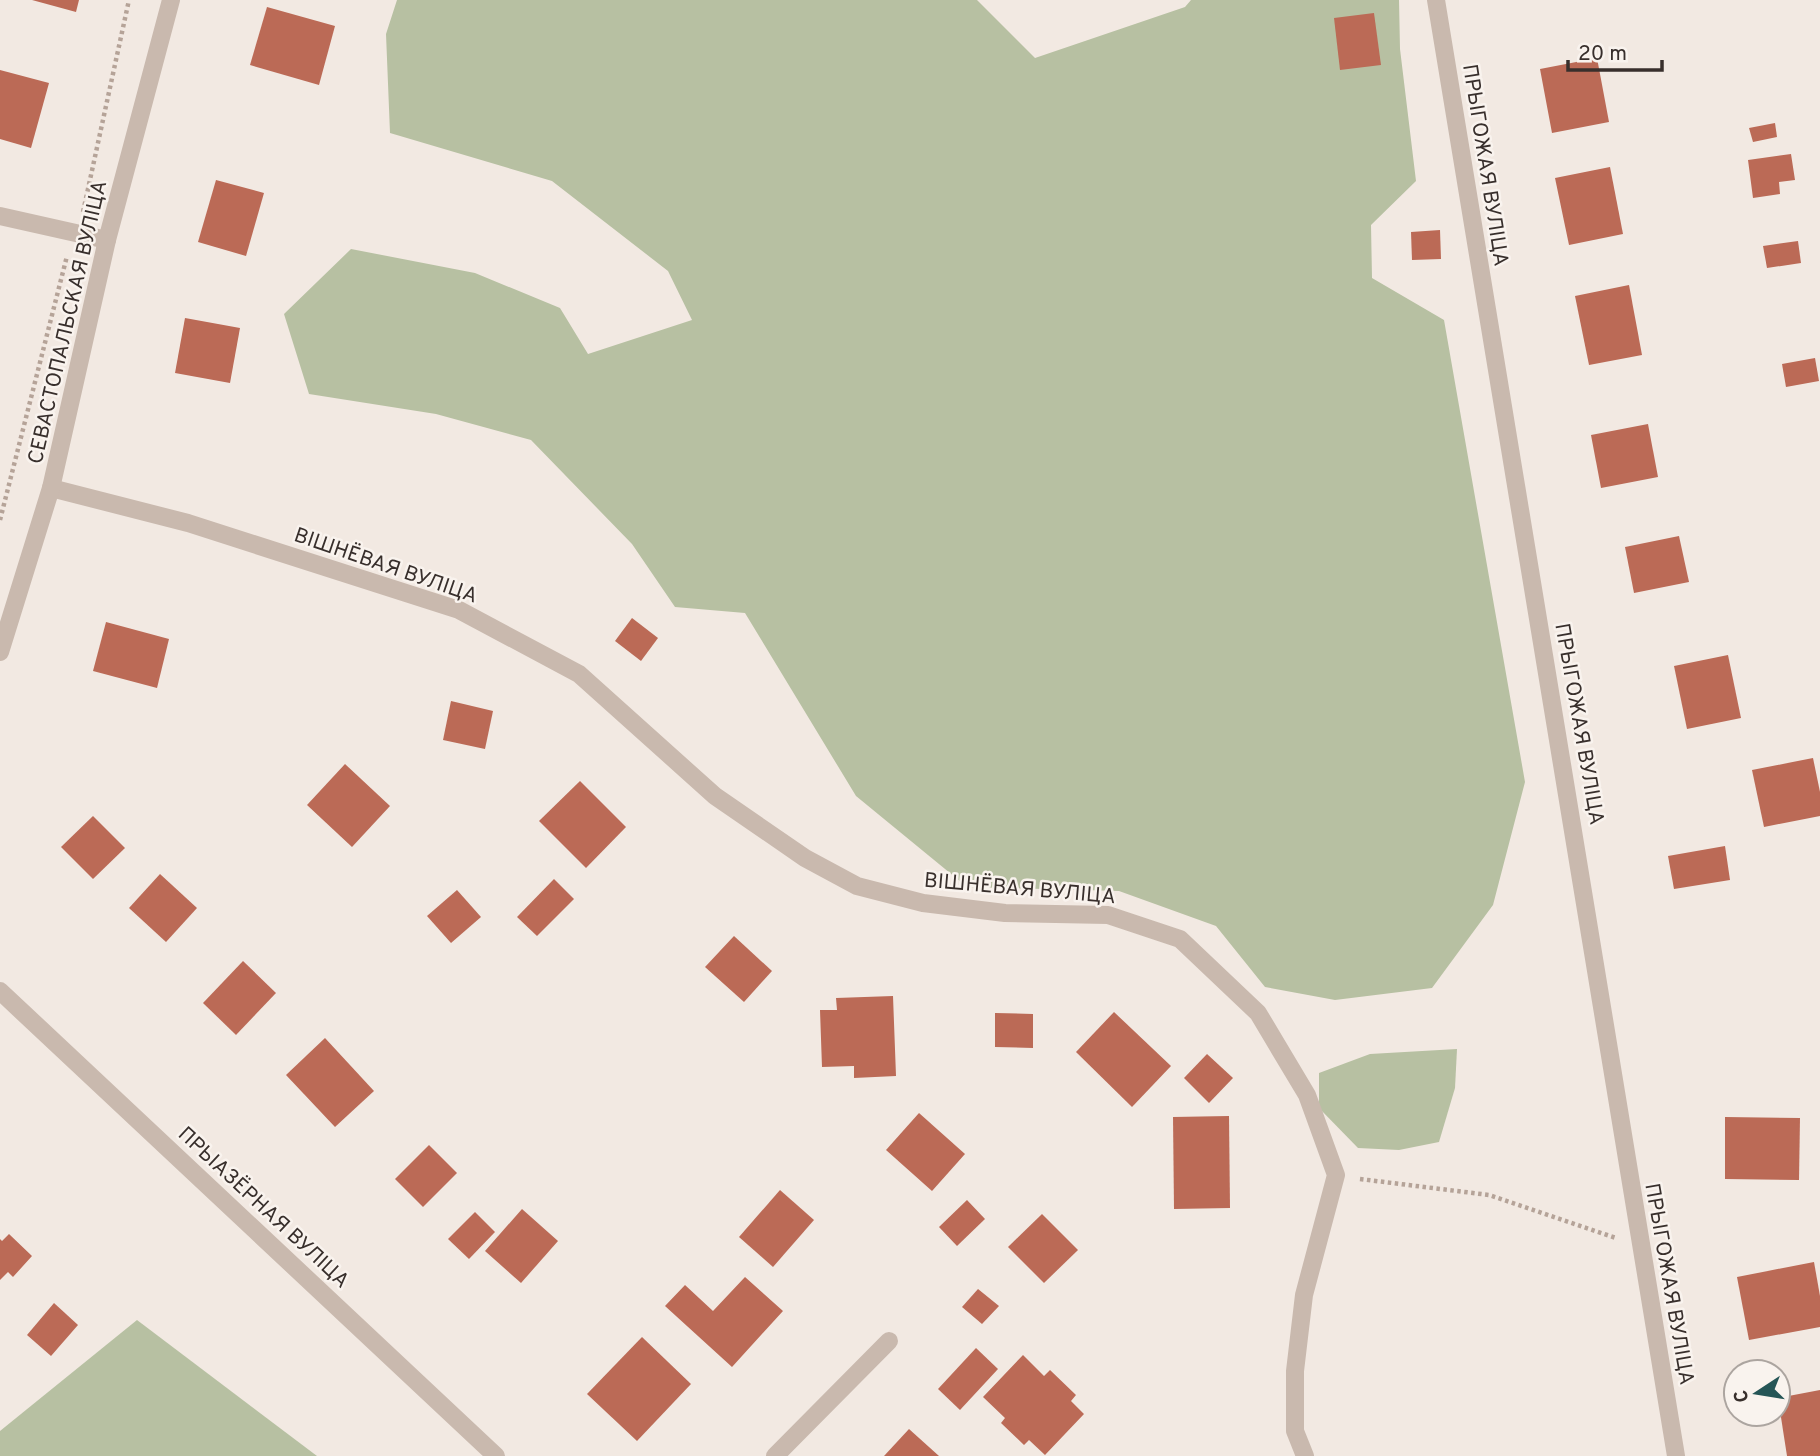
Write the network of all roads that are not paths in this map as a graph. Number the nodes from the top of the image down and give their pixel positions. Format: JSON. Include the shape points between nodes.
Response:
{"nodes":[{"id":1,"x":171,"y":0,"type":"edge"},
{"id":2,"x":1436,"y":0,"type":"edge"},
{"id":3,"x":0,"y":216,"type":"edge"},
{"id":4,"x":107,"y":240,"type":"junction"},
{"id":5,"x":51,"y":488,"type":"junction"},
{"id":6,"x":0,"y":652,"type":"edge"},
{"id":7,"x":0,"y":991,"type":"edge"},
{"id":8,"x":889,"y":1341,"type":"dead end"},
{"id":9,"x":496,"y":1456,"type":"edge"},
{"id":10,"x":775,"y":1456,"type":"edge"},
{"id":11,"x":1305,"y":1456,"type":"edge"},
{"id":12,"x":1676,"y":1456,"type":"edge"}],
"edges":[{"from":1,"to":4,"type":"street","name":"СЕВАСТОПАЛЬСКАЯ ВУЛІЦА"},
{"from":2,"to":12,"type":"street","name":"ПРЫГОЖАЯ ВУЛІЦА"},
{"from":3,"to":4,"type":"street"},
{"from":4,"to":5,"type":"street","name":"СЕВАСТОПАЛЬСКАЯ ВУЛІЦА"},
{"from":5,"to":6,"type":"street","name":"СЕВАСТОПАЛЬСКАЯ ВУЛІЦА"},
{"from":5,"to":11,"type":"street","name":"ВІШНЁВАЯ ВУЛІЦА","via":[[188,523],[459,610],[579,674],[715,796],[805,858],[857,886],[923,903],[1006,913],[1108,915],[1180,939],[1258,1013],[1307,1095],[1336,1175],[1304,1295],[1295,1371],[1295,1431]]},
{"from":7,"to":9,"type":"street","name":"ПРЫАЗЁРНАЯ ВУЛІЦА"},
{"from":8,"to":10,"type":"street"}]}
